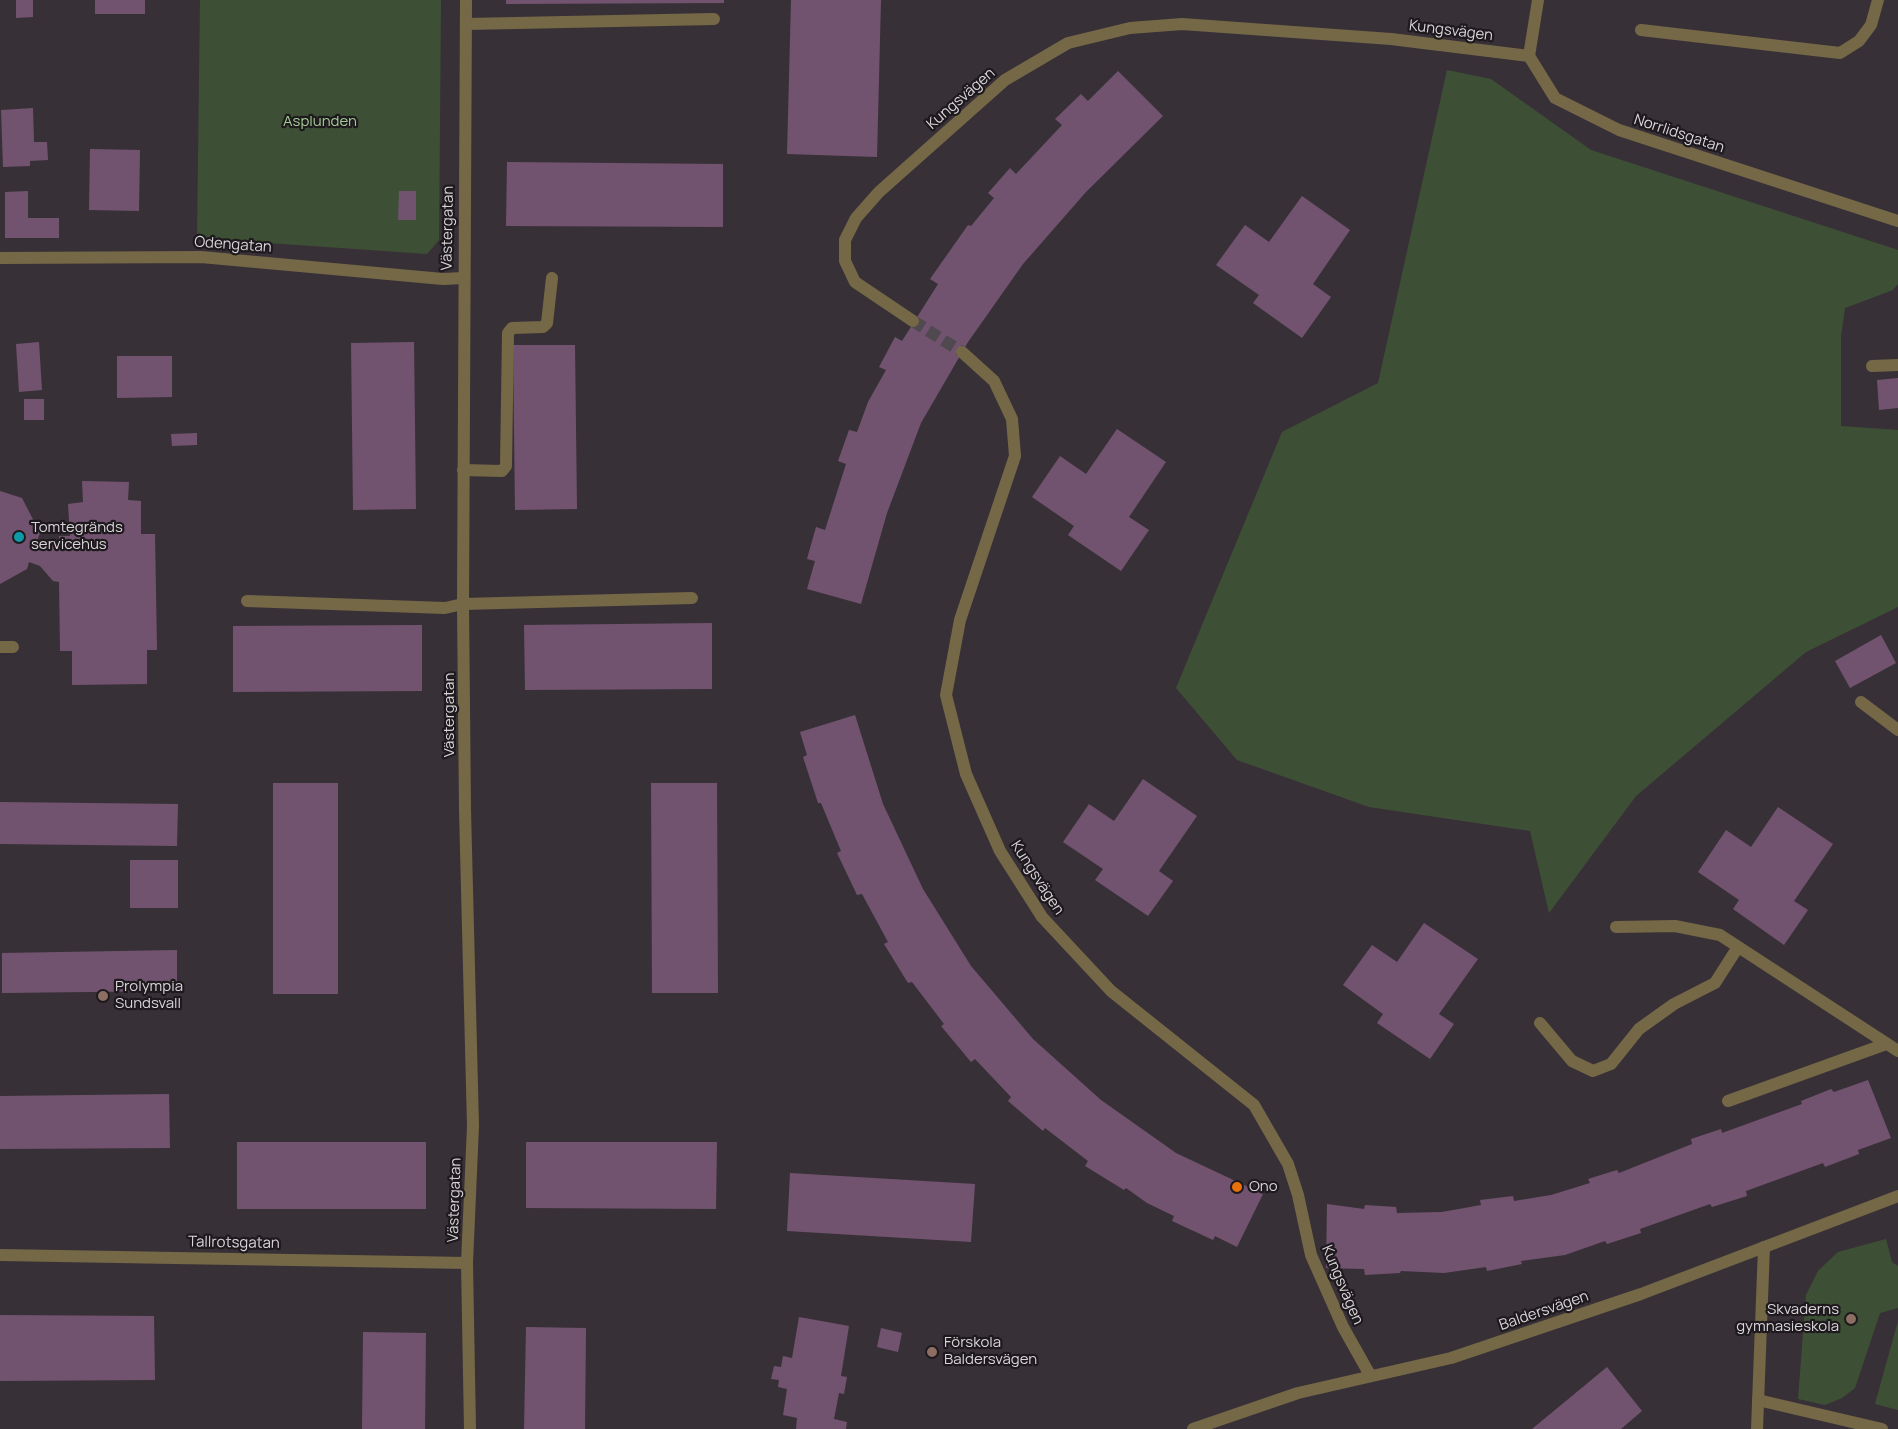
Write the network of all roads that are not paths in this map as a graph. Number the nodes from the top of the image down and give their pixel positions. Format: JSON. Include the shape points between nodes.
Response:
{"nodes":[{"id":1,"x":466,"y":0,"type":"edge"},
{"id":2,"x":1538,"y":0,"type":"edge"},
{"id":3,"x":1878,"y":0,"type":"edge"},
{"id":4,"x":714,"y":19,"type":"dead end"},
{"id":5,"x":466,"y":24,"type":"junction"},
{"id":6,"x":1641,"y":30,"type":"dead end"},
{"id":7,"x":1530,"y":56,"type":"junction"},
{"id":8,"x":1898,"y":221,"type":"edge"},
{"id":9,"x":0,"y":258,"type":"edge"},
{"id":10,"x":463,"y":278,"type":"junction"},
{"id":11,"x":552,"y":278,"type":"dead end"},
{"id":12,"x":914,"y":321,"type":"tunnel mouth"},
{"id":13,"x":962,"y":352,"type":"tunnel mouth"},
{"id":14,"x":1898,"y":365,"type":"edge"},
{"id":15,"x":1872,"y":366,"type":"dead end"},
{"id":16,"x":463,"y":470,"type":"junction"},
{"id":17,"x":692,"y":598,"type":"dead end"},
{"id":18,"x":247,"y":601,"type":"dead end"},
{"id":19,"x":463,"y":604,"type":"junction"},
{"id":20,"x":1861,"y":702,"type":"dead end"},
{"id":21,"x":1898,"y":730,"type":"edge"},
{"id":22,"x":1616,"y":927,"type":"dead end"},
{"id":23,"x":1738,"y":947,"type":"junction"},
{"id":24,"x":1540,"y":1023,"type":"dead end"},
{"id":25,"x":1886,"y":1044,"type":"junction"},
{"id":26,"x":1898,"y":1052,"type":"edge"},
{"id":27,"x":1728,"y":1101,"type":"dead end"},
{"id":28,"x":1897,"y":1198,"type":"edge"},
{"id":29,"x":1764,"y":1247,"type":"junction"},
{"id":30,"x":0,"y":1255,"type":"edge"},
{"id":31,"x":468,"y":1263,"type":"junction"},
{"id":32,"x":1370,"y":1375,"type":"junction"},
{"id":33,"x":1758,"y":1400,"type":"junction"},
{"id":34,"x":470,"y":1429,"type":"edge"},
{"id":35,"x":1192,"y":1429,"type":"edge"},
{"id":36,"x":1756,"y":1429,"type":"edge"},
{"id":37,"x":1882,"y":1429,"type":"edge"}],
"edges":[{"from":1,"to":5,"type":"street","name":"Västergatan"},
{"from":2,"to":7,"type":"street"},
{"from":3,"to":6,"type":"street","via":[[1871,25],[1859,42],[1840,52]]},
{"from":4,"to":5,"type":"street"},
{"from":5,"to":10,"type":"street","name":"Västergatan"},
{"from":7,"to":8,"type":"street","name":"Norrlidsgatan","via":[[1555,98],[1619,130]]},
{"from":7,"to":12,"type":"street","name":"Kungsvägen","via":[[1390,39],[1182,24],[1130,27],[1068,43],[1005,80],[879,192],[856,218],[845,240],[845,261],[855,282]]},
{"from":9,"to":10,"type":"street","name":"Odengatan","via":[[201,257]]},
{"from":10,"to":16,"type":"street","name":"Västergatan"},
{"from":11,"to":16,"type":"street","via":[[548,323],[543,327],[512,328],[508,333],[506,466],[502,471]]},
{"from":13,"to":32,"type":"street","name":"Kungsvägen","via":[[994,381],[1012,419],[1015,456],[960,620],[946,695],[966,774],[1000,851],[1042,917],[1111,991],[1254,1105],[1288,1164],[1311,1255],[1343,1327]]},
{"from":14,"to":15,"type":"street"},
{"from":16,"to":19,"type":"street","name":"Västergatan"},
{"from":17,"to":19,"type":"street"},
{"from":18,"to":19,"type":"street","via":[[445,608]]},
{"from":19,"to":31,"type":"street","name":"Västergatan","via":[[473,1126]]},
{"from":20,"to":21,"type":"street"},
{"from":22,"to":23,"type":"street","via":[[1675,926],[1720,935]]},
{"from":23,"to":24,"type":"street","via":[[1715,983],[1674,1004],[1639,1029],[1611,1064],[1593,1071],[1572,1062]]},
{"from":23,"to":25,"type":"street"},
{"from":25,"to":26,"type":"street"},
{"from":25,"to":27,"type":"street"},
{"from":28,"to":29,"type":"street","name":"Baldersvägen"},
{"from":29,"to":32,"type":"street","name":"Baldersvägen","via":[[1641,1294],[1451,1358]]},
{"from":29,"to":33,"type":"street"},
{"from":30,"to":31,"type":"street","name":"Tallrotsgatan"},
{"from":31,"to":34,"type":"street","name":"Västergatan"},
{"from":32,"to":35,"type":"street","name":"Baldersvägen","via":[[1298,1393]]},
{"from":33,"to":36,"type":"street"},
{"from":33,"to":37,"type":"street"}]}
